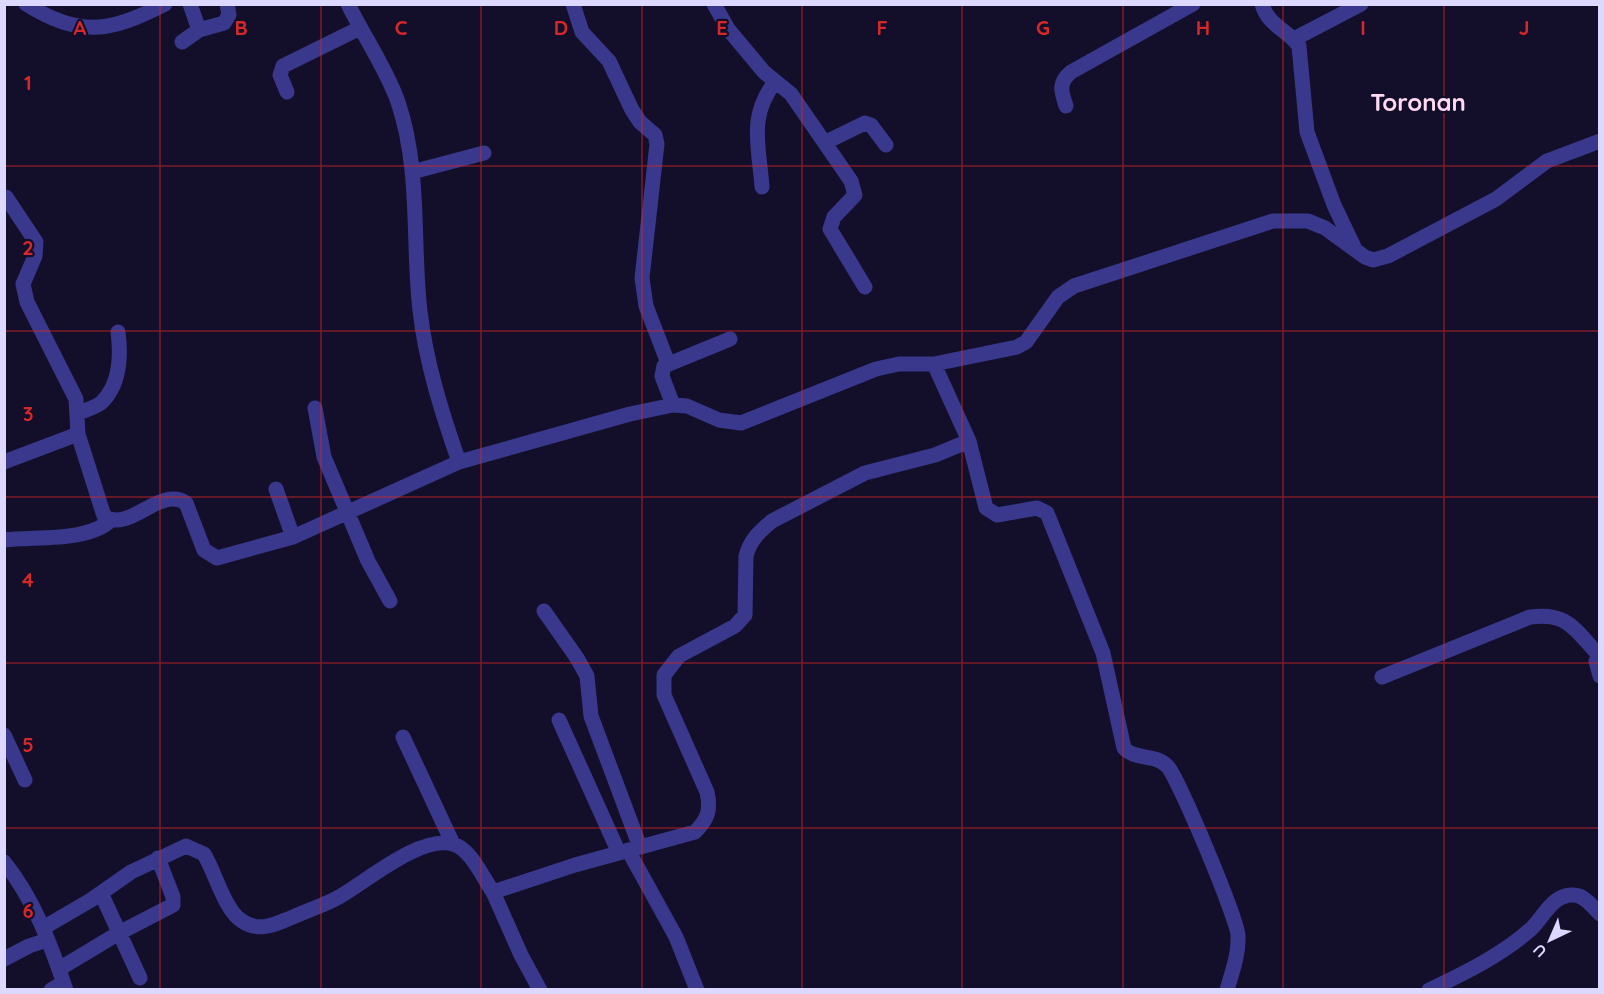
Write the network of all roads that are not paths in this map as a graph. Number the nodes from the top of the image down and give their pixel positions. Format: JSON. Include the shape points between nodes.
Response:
{"nodes":[{"id":1,"x":26,"y":4,"type":"edge"},
{"id":2,"x":165,"y":4,"type":"edge"},
{"id":3,"x":190,"y":4,"type":"edge"},
{"id":4,"x":227,"y":4,"type":"edge"},
{"id":5,"x":348,"y":4,"type":"edge"},
{"id":6,"x":573,"y":4,"type":"edge"},
{"id":7,"x":714,"y":4,"type":"edge"},
{"id":8,"x":1193,"y":4,"type":"edge"},
{"id":9,"x":1262,"y":4,"type":"edge"},
{"id":10,"x":1361,"y":4,"type":"edge"},
{"id":11,"x":360,"y":28,"type":"junction"},
{"id":12,"x":199,"y":30,"type":"junction"},
{"id":13,"x":1294,"y":39,"type":"junction"},
{"id":14,"x":182,"y":42,"type":"dead end"},
{"id":15,"x":775,"y":82,"type":"junction"},
{"id":16,"x":288,"y":92,"type":"dead end"},
{"id":17,"x":1066,"y":106,"type":"dead end"},
{"id":18,"x":1599,"y":141,"type":"edge"},
{"id":19,"x":826,"y":142,"type":"junction"},
{"id":20,"x":886,"y":145,"type":"dead end"},
{"id":21,"x":484,"y":153,"type":"dead end"},
{"id":22,"x":412,"y":172,"type":"junction"},
{"id":23,"x":762,"y":187,"type":"dead end"},
{"id":24,"x":6,"y":197,"type":"edge"},
{"id":25,"x":1357,"y":253,"type":"junction"},
{"id":26,"x":865,"y":287,"type":"dead end"},
{"id":27,"x":118,"y":332,"type":"dead end"},
{"id":28,"x":730,"y":339,"type":"dead end"},
{"id":29,"x":668,"y":363,"type":"junction"},
{"id":30,"x":934,"y":364,"type":"junction"},
{"id":31,"x":673,"y":405,"type":"junction"},
{"id":32,"x":315,"y":408,"type":"dead end"},
{"id":33,"x":78,"y":413,"type":"junction"},
{"id":34,"x":78,"y":434,"type":"junction"},
{"id":35,"x":969,"y":441,"type":"junction"},
{"id":36,"x":4,"y":462,"type":"edge"},
{"id":37,"x":459,"y":462,"type":"junction"},
{"id":38,"x":276,"y":489,"type":"dead end"},
{"id":39,"x":348,"y":512,"type":"junction"},
{"id":40,"x":111,"y":520,"type":"junction"},
{"id":41,"x":293,"y":537,"type":"junction"},
{"id":42,"x":4,"y":540,"type":"edge"},
{"id":43,"x":390,"y":601,"type":"dead end"},
{"id":44,"x":544,"y":611,"type":"dead end"},
{"id":45,"x":1599,"y":654,"type":"edge"},
{"id":46,"x":1599,"y":676,"type":"edge"},
{"id":47,"x":1383,"y":677,"type":"dead end"},
{"id":48,"x":560,"y":720,"type":"dead end"},
{"id":49,"x":4,"y":735,"type":"edge"},
{"id":50,"x":403,"y":737,"type":"dead end"},
{"id":51,"x":25,"y":780,"type":"dead end"},
{"id":52,"x":453,"y":844,"type":"junction"},
{"id":53,"x":629,"y":850,"type":"junction"},
{"id":54,"x":158,"y":858,"type":"junction"},
{"id":55,"x":4,"y":862,"type":"edge"},
{"id":56,"x":493,"y":892,"type":"junction"},
{"id":57,"x":101,"y":893,"type":"junction"},
{"id":58,"x":1599,"y":914,"type":"edge"},
{"id":59,"x":119,"y":933,"type":"junction"},
{"id":60,"x":45,"y":934,"type":"junction"},
{"id":61,"x":4,"y":959,"type":"edge"},
{"id":62,"x":140,"y":978,"type":"dead end"},
{"id":63,"x":60,"y":983,"type":"edge"},
{"id":64,"x":540,"y":990,"type":"edge"},
{"id":65,"x":697,"y":990,"type":"edge"},
{"id":66,"x":1227,"y":990,"type":"edge"},
{"id":67,"x":1429,"y":990,"type":"edge"}],
"edges":[{"from":1,"to":2,"type":"street","via":[[80,29],[113,26]]},
{"from":3,"to":12,"type":"street"},
{"from":4,"to":12,"type":"street","via":[[230,11],[224,23]]},
{"from":5,"to":11,"type":"street"},
{"from":6,"to":29,"type":"street","via":[[582,32],[609,61],[632,110],[655,135],[642,278],[646,306]]},
{"from":7,"to":15,"type":"street","via":[[728,29]]},
{"from":8,"to":17,"type":"street","via":[[1071,72],[1060,88]]},
{"from":9,"to":13,"type":"street","via":[[1274,26]]},
{"from":10,"to":13,"type":"street"},
{"from":11,"to":16,"type":"street","via":[[283,66],[280,75]]},
{"from":11,"to":22,"type":"street","via":[[398,101]]},
{"from":12,"to":14,"type":"street"},
{"from":13,"to":25,"type":"street","via":[[1299,46],[1308,132],[1334,205]]},
{"from":15,"to":19,"type":"street","via":[[791,94]]},
{"from":15,"to":23,"type":"street","via":[[762,98],[757,113]]},
{"from":18,"to":25,"type":"street","via":[[1546,161],[1496,199],[1407,247],[1373,260]]},
{"from":19,"to":20,"type":"street","via":[[865,123]]},
{"from":19,"to":26,"type":"street","via":[[855,190],[852,200],[834,217],[830,229]]},
{"from":21,"to":22,"type":"street"},
{"from":22,"to":37,"type":"street","via":[[420,312],[439,404]]},
{"from":24,"to":33,"type":"street","via":[[36,242],[35,256],[22,284],[27,302],[76,399]]},
{"from":25,"to":30,"type":"street","via":[[1325,228],[1308,221],[1273,220],[1074,286],[1058,297],[1026,342]]},
{"from":27,"to":33,"type":"street","via":[[121,350],[112,388],[102,403]]},
{"from":28,"to":29,"type":"street"},
{"from":29,"to":31,"type":"street","via":[[662,376]]},
{"from":30,"to":31,"type":"street","via":[[899,364],[876,369],[741,423]]},
{"from":30,"to":35,"type":"street"},
{"from":31,"to":37,"type":"street"},
{"from":32,"to":39,"type":"street","via":[[324,457]]},
{"from":33,"to":34,"type":"street"},
{"from":34,"to":36,"type":"street"},
{"from":34,"to":40,"type":"street","via":[[100,512]]},
{"from":35,"to":53,"type":"street","via":[[935,456],[865,473],[759,531],[746,556],[745,615],[735,626],[679,656],[664,675],[664,695],[707,792],[707,820],[695,832]]},
{"from":35,"to":66,"type":"street","via":[[986,508],[991,513],[1037,508],[1047,513],[1103,653],[1124,748],[1163,762],[1179,788],[1237,927],[1235,963]]},
{"from":37,"to":39,"type":"street"},
{"from":38,"to":41,"type":"street"},
{"from":39,"to":41,"type":"street"},
{"from":39,"to":43,"type":"street"},
{"from":40,"to":41,"type":"street","via":[[168,500],[181,500],[186,503],[204,550],[217,558]]},
{"from":40,"to":42,"type":"street","via":[[100,530],[79,536]]},
{"from":44,"to":53,"type":"street","via":[[587,676],[591,716]]},
{"from":45,"to":46,"type":"street"},
{"from":45,"to":47,"type":"street","via":[[1559,617],[1530,616]]},
{"from":48,"to":53,"type":"street"},
{"from":49,"to":51,"type":"street"},
{"from":50,"to":52,"type":"street"},
{"from":52,"to":54,"type":"street","via":[[419,849],[338,897],[269,927],[255,928],[240,921],[231,910],[204,854],[196,848],[177,848]]},
{"from":52,"to":56,"type":"street","via":[[470,857]]},
{"from":53,"to":56,"type":"street"},
{"from":53,"to":65,"type":"street","via":[[676,937]]},
{"from":54,"to":57,"type":"street"},
{"from":54,"to":59,"type":"street","via":[[173,905]]},
{"from":55,"to":60,"type":"street","via":[[21,884]]},
{"from":56,"to":64,"type":"street"},
{"from":57,"to":59,"type":"street"},
{"from":57,"to":60,"type":"street"},
{"from":58,"to":67,"type":"street","via":[[1584,898],[1566,896],[1555,901],[1531,928],[1508,945]]},
{"from":59,"to":62,"type":"street"},
{"from":59,"to":63,"type":"street"},
{"from":60,"to":61,"type":"street"},
{"from":60,"to":63,"type":"street"}]}
